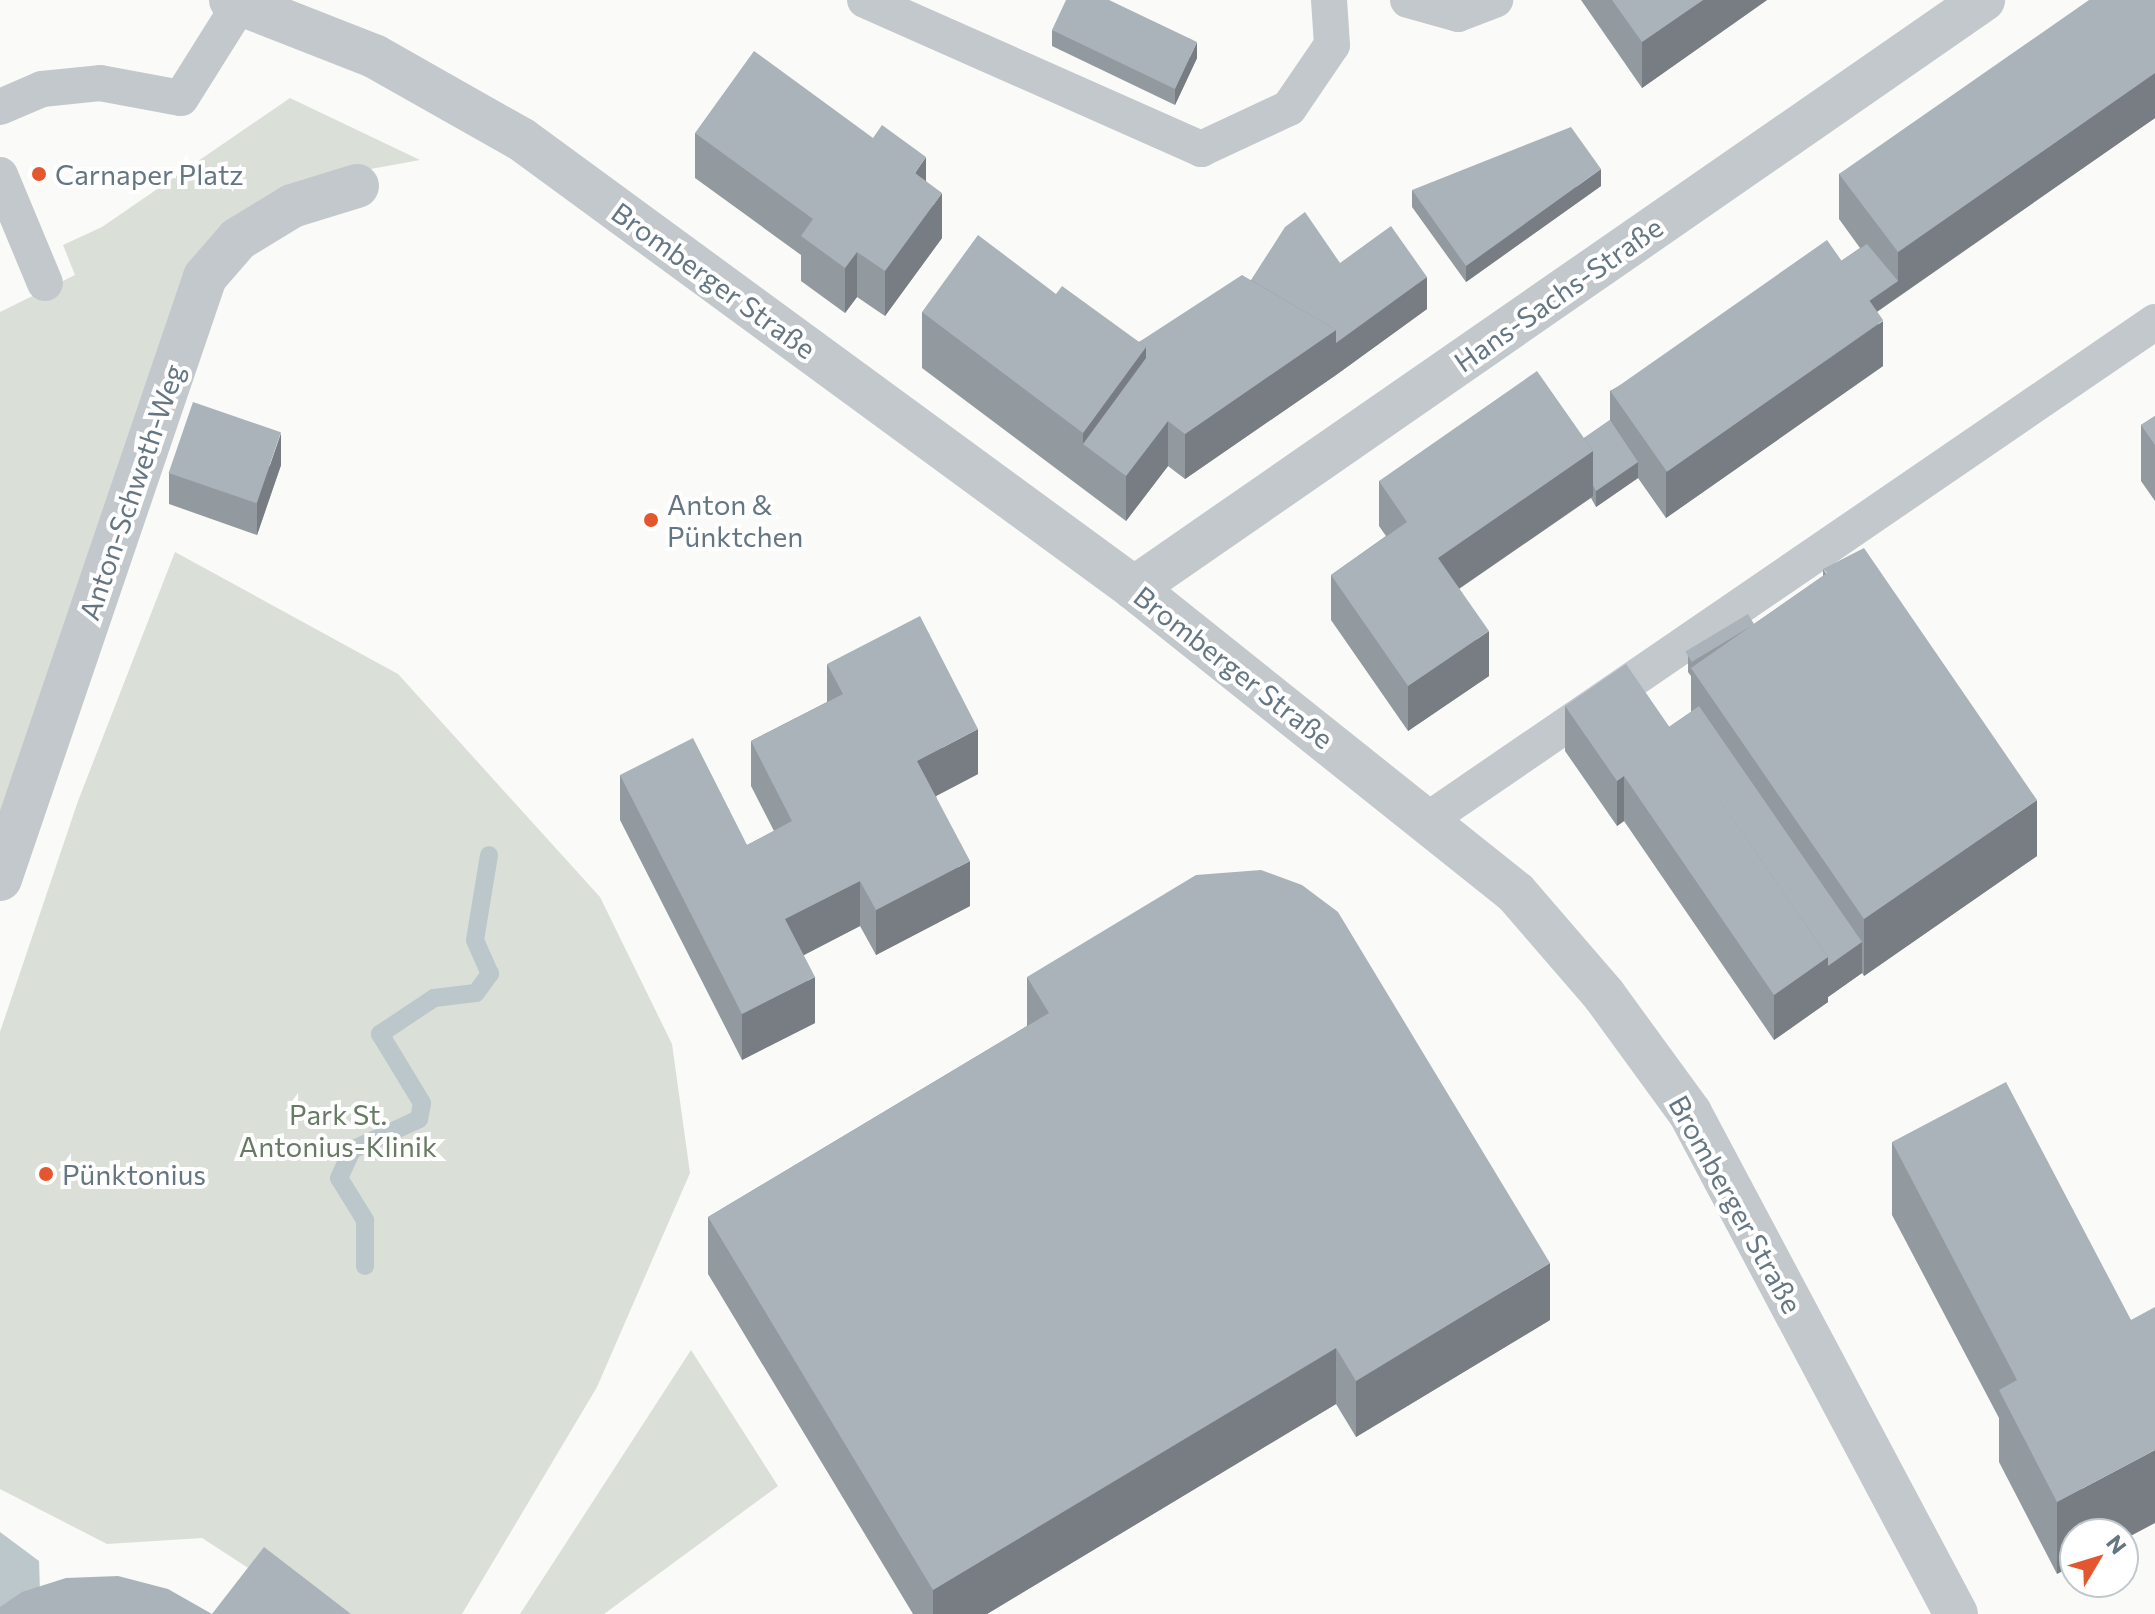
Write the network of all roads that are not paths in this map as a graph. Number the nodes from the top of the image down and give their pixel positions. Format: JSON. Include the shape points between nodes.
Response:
{"nodes":[{"id":1,"x":865,"y":0,"type":"edge"},
{"id":2,"x":1329,"y":0,"type":"edge"},
{"id":3,"x":1408,"y":0,"type":"edge"},
{"id":4,"x":1495,"y":0,"type":"edge"},
{"id":5,"x":1983,"y":0,"type":"edge"},
{"id":6,"x":236,"y":2,"type":"edge"},
{"id":7,"x":0,"y":107,"type":"edge"},
{"id":8,"x":0,"y":175,"type":"edge"},
{"id":9,"x":357,"y":186,"type":"dead end"},
{"id":10,"x":45,"y":283,"type":"dead end"},
{"id":11,"x":2155,"y":322,"type":"edge"},
{"id":12,"x":1134,"y":588,"type":"junction"},
{"id":13,"x":1429,"y":819,"type":"junction"},
{"id":14,"x":0,"y":879,"type":"edge"},
{"id":15,"x":1956,"y":1614,"type":"edge"}],
"edges":[{"from":1,"to":2,"type":"lane","via":[[1201,149],[1289,108],[1332,45]]},
{"from":3,"to":4,"type":"lane","via":[[1458,14]]},
{"from":5,"to":12,"type":"street","name":"Hans-Sachs-Straße"},
{"from":6,"to":7,"type":"lane","via":[[181,98],[100,83],[42,89]]},
{"from":6,"to":12,"type":"street","name":"Bromberger Straße","via":[[374,56],[521,139]]},
{"from":8,"to":10,"type":"lane"},
{"from":9,"to":14,"type":"street","name":"Anton-Schweth-Weg","via":[[292,206],[238,239],[205,277]]},
{"from":11,"to":13,"type":"lane"},
{"from":12,"to":13,"type":"street","name":"Bromberger Straße"},
{"from":13,"to":15,"type":"street","name":"Bromberger Straße","via":[[1516,893],[1604,995],[1690,1113]]}]}
